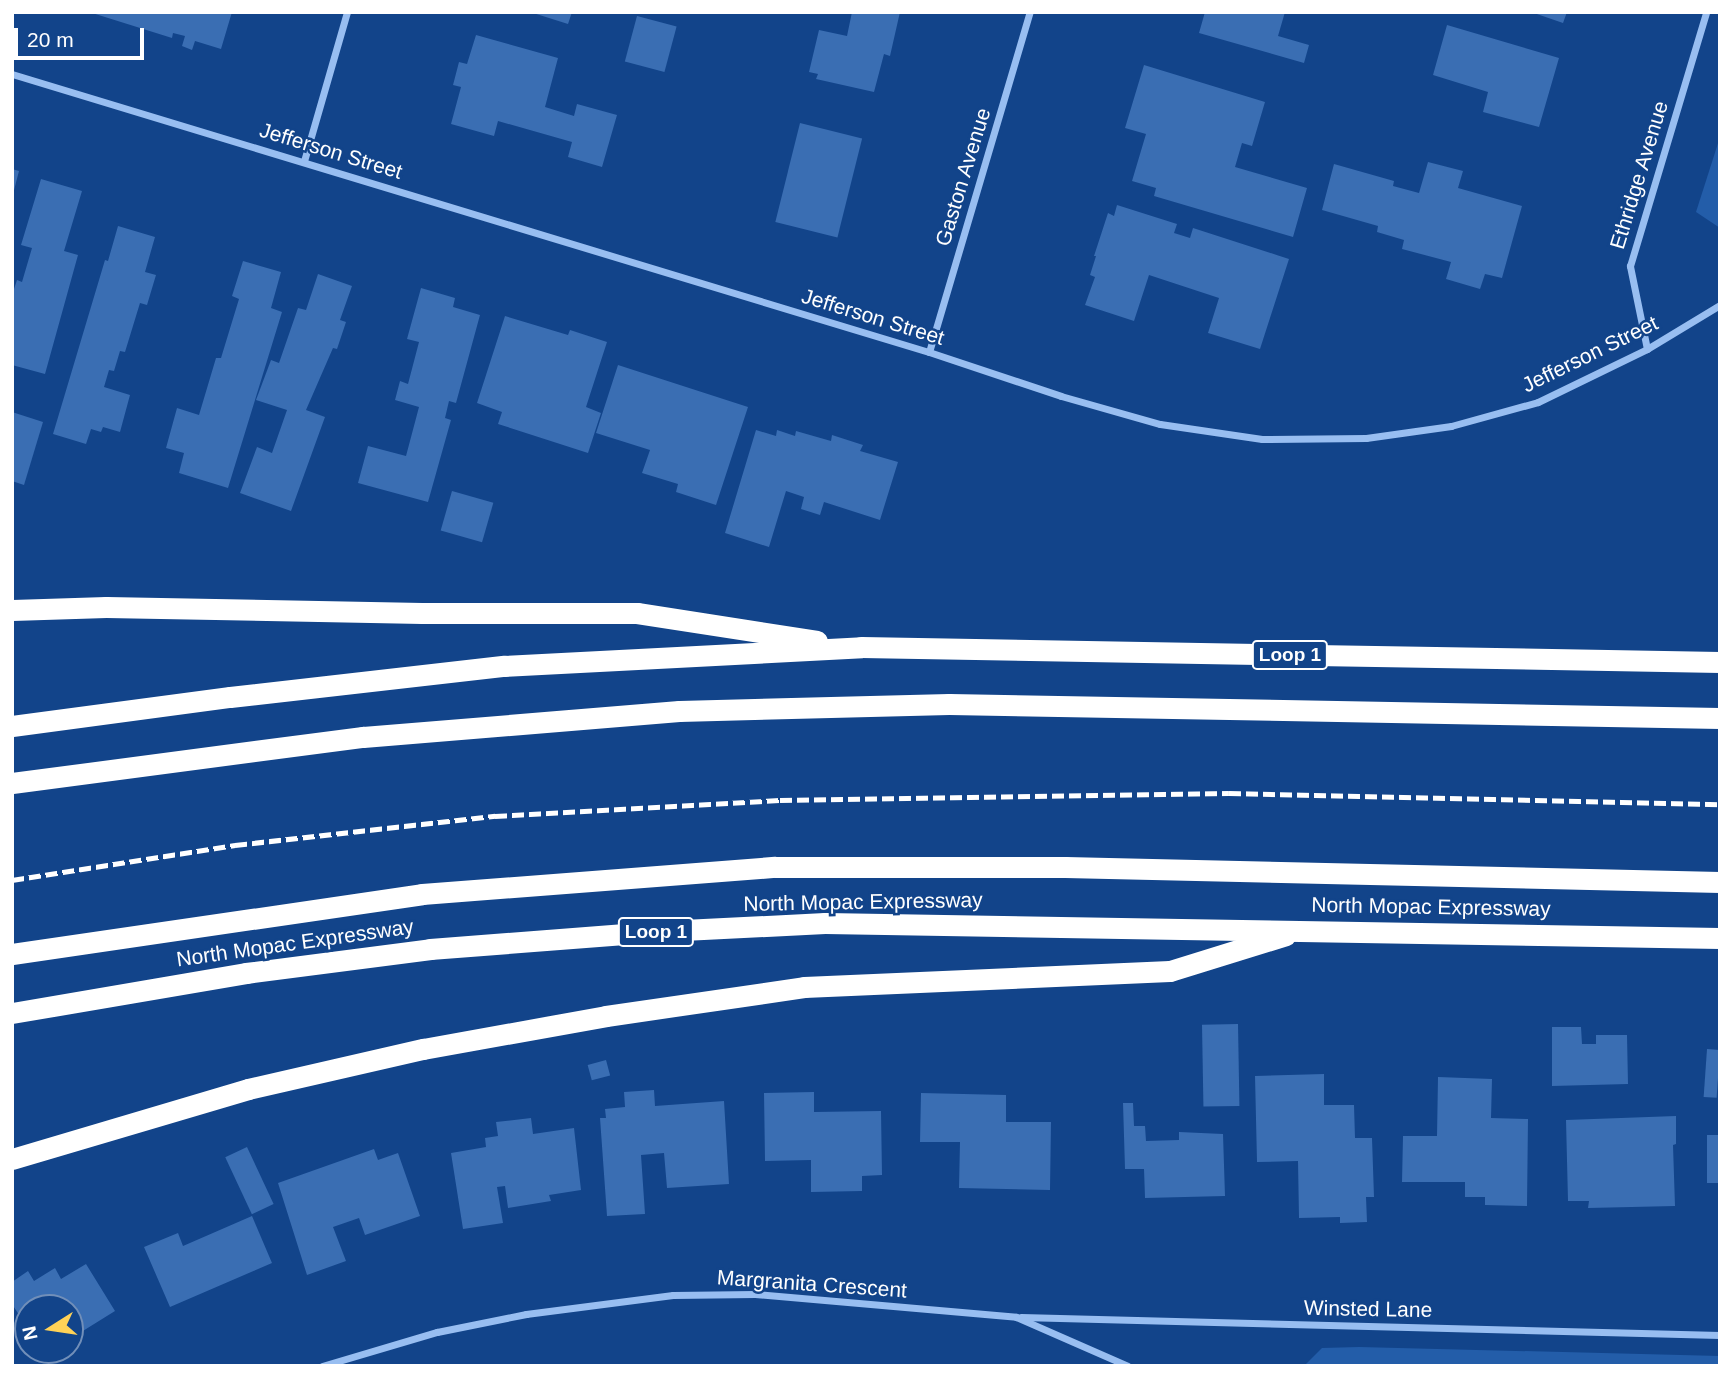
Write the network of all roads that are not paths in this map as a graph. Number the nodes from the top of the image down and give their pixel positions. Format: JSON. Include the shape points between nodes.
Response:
{"nodes":[{"id":1,"x":347,"y":12,"type":"edge"},
{"id":2,"x":1030,"y":12,"type":"edge"},
{"id":3,"x":1706,"y":12,"type":"edge"},
{"id":4,"x":12,"y":74,"type":"edge"},
{"id":5,"x":304,"y":161,"type":"junction"},
{"id":6,"x":1720,"y":305,"type":"edge"},
{"id":7,"x":1647,"y":348,"type":"junction"},
{"id":8,"x":929,"y":352,"type":"junction"},
{"id":9,"x":12,"y":610,"type":"edge"},
{"id":10,"x":861,"y":647,"type":"junction"},
{"id":11,"x":1720,"y":662,"type":"edge"},
{"id":12,"x":1720,"y":718,"type":"edge"},
{"id":13,"x":12,"y":726,"type":"edge"},
{"id":14,"x":12,"y":783,"type":"edge"},
{"id":15,"x":1720,"y":882,"type":"edge"},
{"id":16,"x":1304,"y":929,"type":"junction"},
{"id":17,"x":1720,"y":938,"type":"edge"},
{"id":18,"x":12,"y":954,"type":"edge"},
{"id":19,"x":12,"y":1013,"type":"edge"},
{"id":20,"x":12,"y":1159,"type":"edge"},
{"id":21,"x":1016,"y":1317,"type":"junction"},
{"id":22,"x":1720,"y":1335,"type":"edge"},
{"id":23,"x":322,"y":1366,"type":"edge"},
{"id":24,"x":1128,"y":1366,"type":"edge"}],
"edges":[{"from":1,"to":5,"type":"street"},
{"from":2,"to":8,"type":"street","name":"Gaston Avenue"},
{"from":3,"to":7,"type":"street","name":"Ethridge Avenue","via":[[1630,266]]},
{"from":4,"to":5,"type":"street","name":"Jefferson Street"},
{"from":5,"to":8,"type":"street","name":"Jefferson Street"},
{"from":6,"to":7,"type":"street","name":"Jefferson Street"},
{"from":7,"to":8,"type":"street","name":"Jefferson Street","via":[[1538,402],[1451,426],[1366,438],[1262,439],[1160,424]]},
{"from":9,"to":10,"type":"highway","via":[[106,607],[637,614]]},
{"from":10,"to":11,"type":"highway","number":"Loop 1"},
{"from":10,"to":13,"type":"highway","number":"Loop 1","via":[[504,666]]},
{"from":12,"to":14,"type":"highway","via":[[949,704],[679,711],[363,737]]},
{"from":15,"to":18,"type":"highway","via":[[1065,867],[775,867],[422,894]]},
{"from":16,"to":17,"type":"highway","name":"North Mopac Expressway","number":"Loop 1"},
{"from":16,"to":19,"type":"highway","name":"North Mopac Expressway","number":"Loop 1","via":[[825,923],[663,931],[430,949],[246,973]]},
{"from":16,"to":20,"type":"highway","via":[[1170,971],[804,987],[606,1016],[423,1049],[247,1089]]},
{"from":21,"to":22,"type":"street","name":"Winsted Lane"},
{"from":21,"to":23,"type":"street","name":"Margranita Crescent","via":[[755,1294],[673,1295],[526,1314],[437,1332]]},
{"from":21,"to":24,"type":"street","name":"Margranita Crescent"}]}
